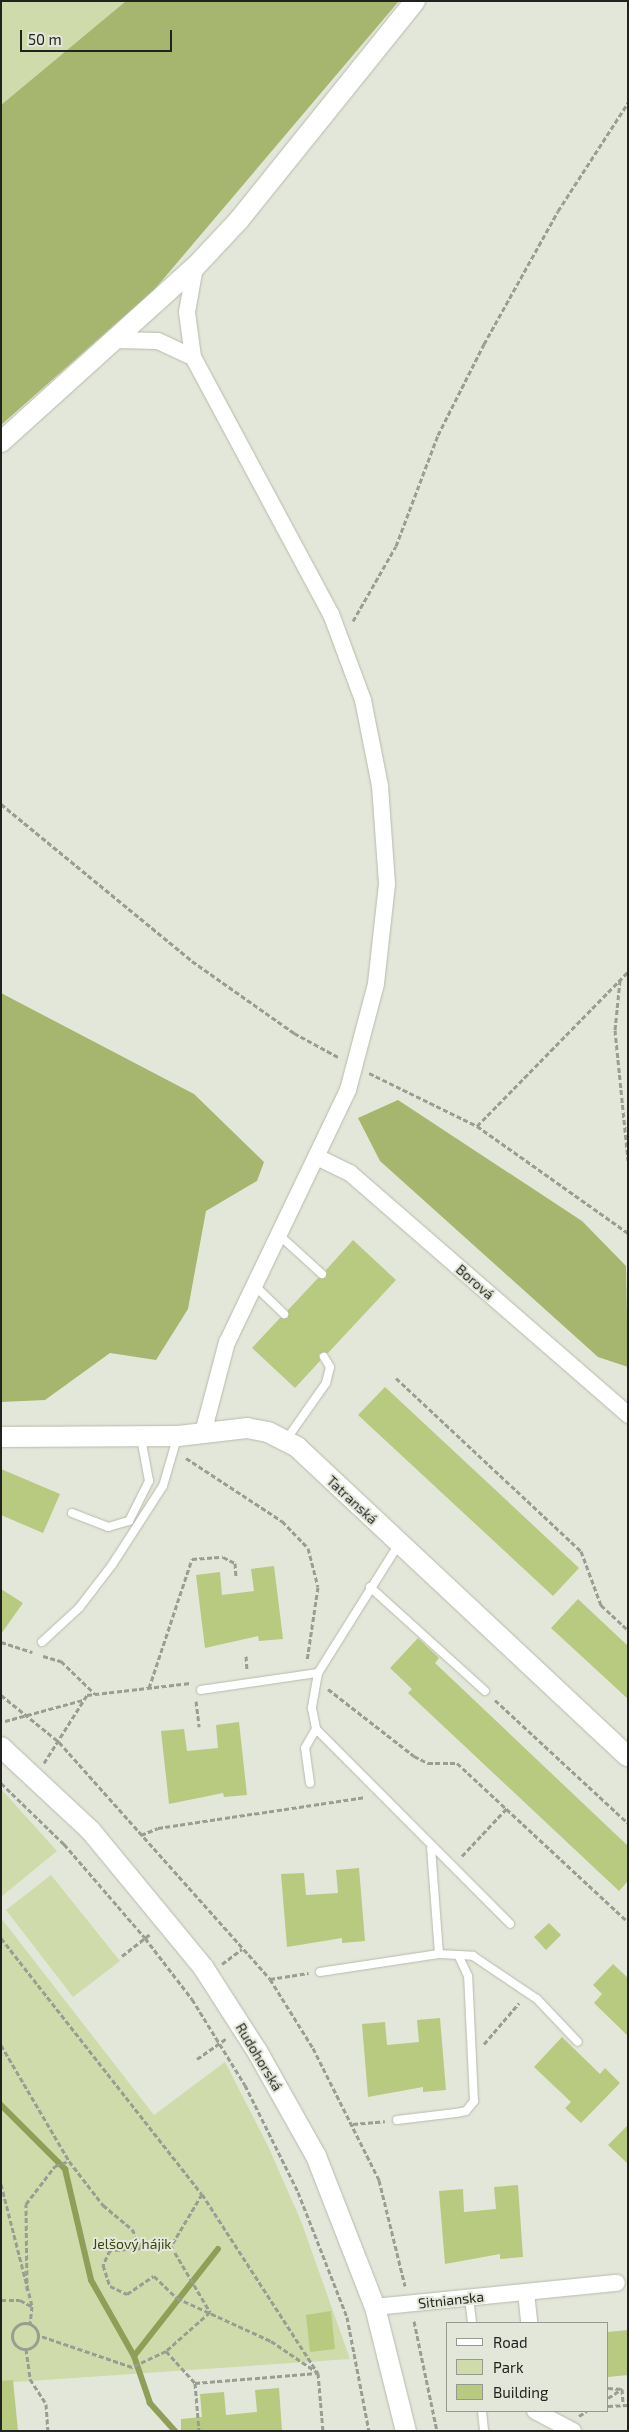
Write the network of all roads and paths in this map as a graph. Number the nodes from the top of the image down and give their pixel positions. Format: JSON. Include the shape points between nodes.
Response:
{"nodes":[{"id":1,"x":415,"y":1,"type":"edge"},
{"id":2,"x":628,"y":102,"type":"edge"},
{"id":3,"x":195,"y":267,"type":"junction"},
{"id":4,"x":116,"y":340,"type":"junction"},
{"id":5,"x":193,"y":357,"type":"junction"},
{"id":6,"x":1,"y":442,"type":"edge"},
{"id":7,"x":340,"y":637,"type":"junction"},
{"id":8,"x":1,"y":804,"type":"edge"},
{"id":9,"x":628,"y":972,"type":"edge"},
{"id":10,"x":620,"y":980,"type":"junction"},
{"id":11,"x":355,"y":1066,"type":"junction"},
{"id":12,"x":477,"y":1126,"type":"junction"},
{"id":13,"x":317,"y":1157,"type":"junction"},
{"id":14,"x":628,"y":1160,"type":"edge"},
{"id":15,"x":628,"y":1232,"type":"edge"},
{"id":16,"x":279,"y":1235,"type":"junction"},
{"id":17,"x":322,"y":1274,"type":"dead end"},
{"id":18,"x":254,"y":1285,"type":"junction"},
{"id":19,"x":284,"y":1314,"type":"dead end"},
{"id":20,"x":324,"y":1357,"type":"dead end"},
{"id":21,"x":396,"y":1378,"type":"dead end"},
{"id":22,"x":628,"y":1415,"type":"edge"},
{"id":23,"x":203,"y":1433,"type":"junction"},
{"id":24,"x":141,"y":1436,"type":"junction"},
{"id":25,"x":1,"y":1437,"type":"edge"},
{"id":26,"x":285,"y":1440,"type":"junction"},
{"id":27,"x":175,"y":1443,"type":"junction"},
{"id":28,"x":72,"y":1513,"type":"dead end"},
{"id":29,"x":399,"y":1544,"type":"junction"},
{"id":30,"x":236,"y":1576,"type":"dead end"},
{"id":31,"x":370,"y":1587,"type":"junction"},
{"id":32,"x":628,"y":1630,"type":"edge"},
{"id":33,"x":42,"y":1642,"type":"dead end"},
{"id":34,"x":246,"y":1656,"type":"dead end"},
{"id":35,"x":309,"y":1659,"type":"dead end"},
{"id":36,"x":61,"y":1661,"type":"dead end"},
{"id":37,"x":318,"y":1673,"type":"junction"},
{"id":38,"x":248,"y":1676,"type":"dead end"},
{"id":39,"x":329,"y":1681,"type":"dead end"},
{"id":40,"x":194,"y":1683,"type":"dead end"},
{"id":41,"x":149,"y":1688,"type":"dead end"},
{"id":42,"x":201,"y":1690,"type":"dead end"},
{"id":43,"x":485,"y":1691,"type":"joint"},
{"id":44,"x":96,"y":1694,"type":"dead end"},
{"id":45,"x":5,"y":1721,"type":"dead end"},
{"id":46,"x":199,"y":1727,"type":"dead end"},
{"id":47,"x":316,"y":1729,"type":"junction"},
{"id":48,"x":1,"y":1747,"type":"edge"},
{"id":49,"x":628,"y":1758,"type":"edge"},
{"id":50,"x":34,"y":1777,"type":"junction"},
{"id":51,"x":1,"y":1783,"type":"edge"},
{"id":52,"x":310,"y":1784,"type":"dead end"},
{"id":53,"x":380,"y":1795,"type":"junction"},
{"id":54,"x":507,"y":1808,"type":"junction"},
{"id":55,"x":628,"y":1823,"type":"edge"},
{"id":56,"x":141,"y":1835,"type":"dead end"},
{"id":57,"x":431,"y":1848,"type":"junction"},
{"id":58,"x":469,"y":1848,"type":"dead end"},
{"id":59,"x":165,"y":1922,"type":"junction"},
{"id":60,"x":628,"y":1922,"type":"edge"},
{"id":61,"x":510,"y":1924,"type":"dead end"},
{"id":62,"x":1,"y":1938,"type":"edge"},
{"id":63,"x":145,"y":1938,"type":"junction"},
{"id":64,"x":439,"y":1954,"type":"junction"},
{"id":65,"x":458,"y":1955,"type":"junction"},
{"id":66,"x":122,"y":1956,"type":"dead end"},
{"id":67,"x":320,"y":1972,"type":"joint"},
{"id":68,"x":270,"y":1979,"type":"dead end"},
{"id":69,"x":526,"y":1992,"type":"junction"},
{"id":70,"x":578,"y":2042,"type":"dead end"},
{"id":71,"x":220,"y":2043,"type":"junction"},
{"id":72,"x":1,"y":2045,"type":"edge"},
{"id":73,"x":473,"y":2056,"type":"junction"},
{"id":74,"x":197,"y":2059,"type":"dead end"},
{"id":75,"x":397,"y":2120,"type":"dead end"},
{"id":76,"x":371,"y":2122,"type":"dead end"},
{"id":77,"x":353,"y":2124,"type":"dead end"},
{"id":78,"x":69,"y":2160,"type":"junction"},
{"id":79,"x":1,"y":2184,"type":"edge"},
{"id":80,"x":202,"y":2194,"type":"junction"},
{"id":81,"x":617,"y":2283,"type":"dead end"},
{"id":82,"x":27,"y":2290,"type":"junction"},
{"id":83,"x":526,"y":2292,"type":"junction"},
{"id":84,"x":469,"y":2298,"type":"junction"},
{"id":85,"x":1,"y":2300,"type":"edge"},
{"id":86,"x":32,"y":2306,"type":"junction"},
{"id":87,"x":375,"y":2307,"type":"junction"},
{"id":88,"x":210,"y":2312,"type":"junction"},
{"id":89,"x":472,"y":2322,"type":"edge"},
{"id":90,"x":529,"y":2322,"type":"edge"},
{"id":91,"x":30,"y":2324,"type":"junction"},
{"id":92,"x":38,"y":2335,"type":"junction"},
{"id":93,"x":26,"y":2349,"type":"junction"},
{"id":94,"x":166,"y":2351,"type":"junction"},
{"id":95,"x":318,"y":2373,"type":"junction"},
{"id":96,"x":195,"y":2383,"type":"junction"},
{"id":97,"x":609,"y":2388,"type":"edge"},
{"id":98,"x":622,"y":2389,"type":"junction"},
{"id":99,"x":609,"y":2397,"type":"edge"},
{"id":100,"x":623,"y":2405,"type":"junction"},
{"id":101,"x":628,"y":2405,"type":"edge"},
{"id":102,"x":609,"y":2406,"type":"edge"},
{"id":103,"x":482,"y":2412,"type":"edge"},
{"id":104,"x":537,"y":2412,"type":"edge"},
{"id":105,"x":48,"y":2431,"type":"edge"},
{"id":106,"x":198,"y":2431,"type":"edge"},
{"id":107,"x":323,"y":2431,"type":"edge"},
{"id":108,"x":369,"y":2431,"type":"edge"},
{"id":109,"x":406,"y":2431,"type":"edge"},
{"id":110,"x":484,"y":2431,"type":"edge"},
{"id":111,"x":573,"y":2431,"type":"edge"}],
"edges":[{"from":1,"to":3,"type":"street","via":[[239,220]]},
{"from":2,"to":7,"type":"path","via":[[558,211],[484,344],[438,435],[396,546],[361,611]]},
{"from":3,"to":4,"type":"street"},
{"from":3,"to":5,"type":"street","via":[[187,312]]},
{"from":4,"to":5,"type":"street","via":[[158,341]]},
{"from":4,"to":6,"type":"street"},
{"from":5,"to":7,"type":"street"},
{"from":7,"to":11,"type":"street","via":[[363,700],[380,786],[387,884],[376,984]]},
{"from":8,"to":11,"type":"path","via":[[192,961],[294,1033]]},
{"from":9,"to":10,"type":"path"},
{"from":10,"to":12,"type":"path"},
{"from":10,"to":14,"type":"path","via":[[615,1030]]},
{"from":11,"to":12,"type":"path"},
{"from":11,"to":13,"type":"street"},
{"from":12,"to":15,"type":"path"},
{"from":13,"to":16,"type":"street"},
{"from":13,"to":22,"type":"street","name":"Borová","via":[[350,1173]]},
{"from":16,"to":17,"type":"lane"},
{"from":16,"to":18,"type":"street"},
{"from":18,"to":19,"type":"lane"},
{"from":18,"to":23,"type":"street","via":[[227,1342]]},
{"from":20,"to":26,"type":"lane","via":[[330,1367],[326,1383]]},
{"from":21,"to":32,"type":"path","via":[[581,1551],[601,1605]]},
{"from":23,"to":26,"type":"street","name":"Tatranská","via":[[247,1428]]},
{"from":23,"to":27,"type":"street","name":"Tatranská"},
{"from":24,"to":25,"type":"street","name":"Tatranská"},
{"from":24,"to":27,"type":"street","name":"Tatranská"},
{"from":24,"to":28,"type":"lane","via":[[149,1481],[129,1521],[108,1527]]},
{"from":26,"to":29,"type":"street","name":"Tatranská"},
{"from":27,"to":33,"type":"lane","via":[[163,1486],[112,1565],[79,1608]]},
{"from":27,"to":35,"type":"path","via":[[282,1521],[308,1548],[318,1587]]},
{"from":29,"to":31,"type":"lane"},
{"from":29,"to":49,"type":"street","name":"Tatranská"},
{"from":30,"to":41,"type":"path","via":[[235,1563],[223,1557],[192,1559]]},
{"from":31,"to":37,"type":"lane"},
{"from":31,"to":43,"type":"lane"},
{"from":34,"to":38,"type":"path"},
{"from":36,"to":44,"type":"path"},
{"from":37,"to":42,"type":"lane"},
{"from":37,"to":47,"type":"lane","via":[[312,1708]]},
{"from":39,"to":54,"type":"path","via":[[328,1688],[414,1756],[428,1763],[457,1763]]},
{"from":40,"to":46,"type":"path"},
{"from":43,"to":55,"type":"path"},
{"from":45,"to":50,"type":"path","via":[[83,1700]]},
{"from":47,"to":52,"type":"lane","via":[[305,1748]]},
{"from":47,"to":53,"type":"lane"},
{"from":48,"to":50,"type":"street","name":"Rudohorská"},
{"from":50,"to":59,"type":"street","name":"Rudohorská","via":[[91,1831]]},
{"from":51,"to":63,"type":"path","via":[[64,1844]]},
{"from":53,"to":56,"type":"path","via":[[158,1828]]},
{"from":53,"to":57,"type":"lane"},
{"from":54,"to":58,"type":"path"},
{"from":54,"to":60,"type":"path"},
{"from":57,"to":61,"type":"lane"},
{"from":57,"to":64,"type":"lane"},
{"from":59,"to":63,"type":"path"},
{"from":59,"to":87,"type":"street","name":"Rudohorská","via":[[203,1967],[257,2051],[316,2156]]},
{"from":62,"to":80,"type":"path"},
{"from":63,"to":66,"type":"path"},
{"from":63,"to":71,"type":"path"},
{"from":64,"to":65,"type":"lane"},
{"from":64,"to":67,"type":"lane"},
{"from":65,"to":69,"type":"lane","via":[[473,1956]]},
{"from":65,"to":73,"type":"lane","via":[[468,1976]]},
{"from":67,"to":68,"type":"path"},
{"from":69,"to":70,"type":"lane"},
{"from":69,"to":73,"type":"path","via":[[498,2032]]},
{"from":71,"to":74,"type":"path"},
{"from":71,"to":108,"type":"path","via":[[298,2192],[347,2317]]},
{"from":72,"to":78,"type":"path"},
{"from":73,"to":75,"type":"lane","via":[[474,2101],[466,2110]]},
{"from":76,"to":77,"type":"path"},
{"from":78,"to":82,"type":"path","via":[[55,2166],[26,2204]]},
{"from":78,"to":88,"type":"path","via":[[103,2205],[132,2228],[142,2248],[110,2250],[103,2265],[110,2286],[127,2294],[154,2276],[177,2298]]},
{"from":79,"to":82,"type":"path"},
{"from":80,"to":88,"type":"path","via":[[171,2246]]},
{"from":80,"to":95,"type":"path"},
{"from":81,"to":83,"type":"street","name":"Sitnianska"},
{"from":82,"to":86,"type":"path"},
{"from":83,"to":84,"type":"street","name":"Sitnianska"},
{"from":83,"to":90,"type":"street"},
{"from":84,"to":87,"type":"street","name":"Sitnianska"},
{"from":84,"to":89,"type":"lane"},
{"from":85,"to":86,"type":"path","via":[[20,2300]]},
{"from":86,"to":91,"type":"path"},
{"from":87,"to":109,"type":"street","name":"Rudohorská"},
{"from":88,"to":94,"type":"path"},
{"from":88,"to":95,"type":"path","via":[[271,2341]]},
{"from":91,"to":92,"type":"path"},
{"from":91,"to":93,"type":"path","via":[[20,2324],[12,2335],[16,2346]]},
{"from":92,"to":93,"type":"path","via":[[35,2345]]},
{"from":92,"to":94,"type":"path","via":[[132,2367]]},
{"from":93,"to":105,"type":"path","via":[[30,2379],[46,2404]]},
{"from":94,"to":96,"type":"path"},
{"from":95,"to":96,"type":"path"},
{"from":95,"to":107,"type":"path"},
{"from":96,"to":106,"type":"path"},
{"from":97,"to":98,"type":"path"},
{"from":98,"to":99,"type":"path"},
{"from":98,"to":100,"type":"path"},
{"from":100,"to":101,"type":"path"},
{"from":100,"to":102,"type":"path"},
{"from":103,"to":110,"type":"lane"},
{"from":104,"to":111,"type":"street"}]}
